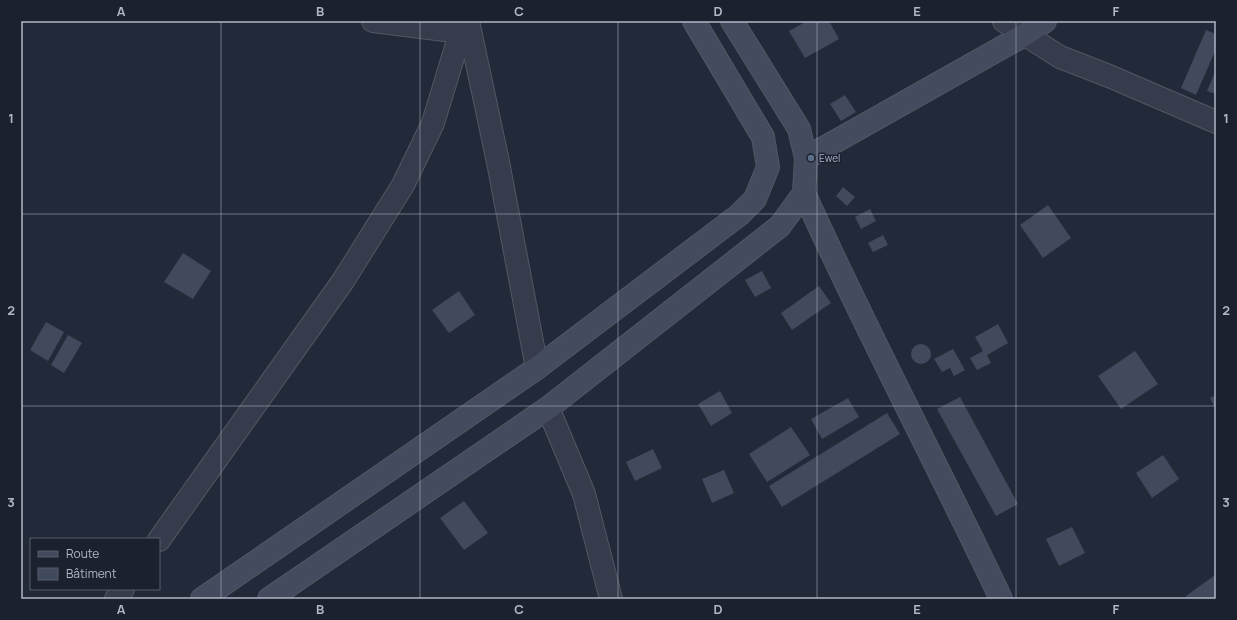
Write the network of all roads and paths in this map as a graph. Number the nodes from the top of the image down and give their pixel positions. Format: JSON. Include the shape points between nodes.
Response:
{"nodes":[{"id":1,"x":373,"y":21,"type":"edge"},
{"id":2,"x":694,"y":21,"type":"edge"},
{"id":3,"x":732,"y":21,"type":"edge"},
{"id":4,"x":1004,"y":21,"type":"edge"},
{"id":5,"x":1045,"y":21,"type":"edge"},
{"id":6,"x":465,"y":25,"type":"edge"},
{"id":7,"x":1026,"y":34,"type":"junction"},
{"id":8,"x":1216,"y":122,"type":"edge"},
{"id":9,"x":806,"y":158,"type":"junction"},
{"id":10,"x":804,"y":194,"type":"junction"},
{"id":11,"x":537,"y":368,"type":"junction"},
{"id":12,"x":548,"y":408,"type":"junction"},
{"id":13,"x":160,"y":539,"type":"edge"},
{"id":14,"x":122,"y":590,"type":"edge"},
{"id":15,"x":116,"y":599,"type":"edge"},
{"id":16,"x":202,"y":599,"type":"edge"},
{"id":17,"x":269,"y":599,"type":"edge"},
{"id":18,"x":611,"y":599,"type":"edge"},
{"id":19,"x":1001,"y":599,"type":"edge"}],
"edges":[{"from":1,"to":6,"type":"street"},
{"from":2,"to":11,"type":"street","via":[[763,137],[768,167],[755,200]]},
{"from":3,"to":9,"type":"street","via":[[799,129]]},
{"from":4,"to":7,"type":"street"},
{"from":5,"to":7,"type":"street"},
{"from":6,"to":11,"type":"street","via":[[498,162]]},
{"from":6,"to":13,"type":"street","via":[[433,122],[403,185],[343,281]]},
{"from":7,"to":8,"type":"street","via":[[1060,57]]},
{"from":7,"to":9,"type":"street"},
{"from":9,"to":10,"type":"street"},
{"from":10,"to":12,"type":"street","via":[[780,226]]},
{"from":10,"to":19,"type":"street"},
{"from":11,"to":16,"type":"street"},
{"from":12,"to":17,"type":"street"},
{"from":12,"to":18,"type":"street","via":[[584,494]]},
{"from":14,"to":15,"type":"street"}]}
